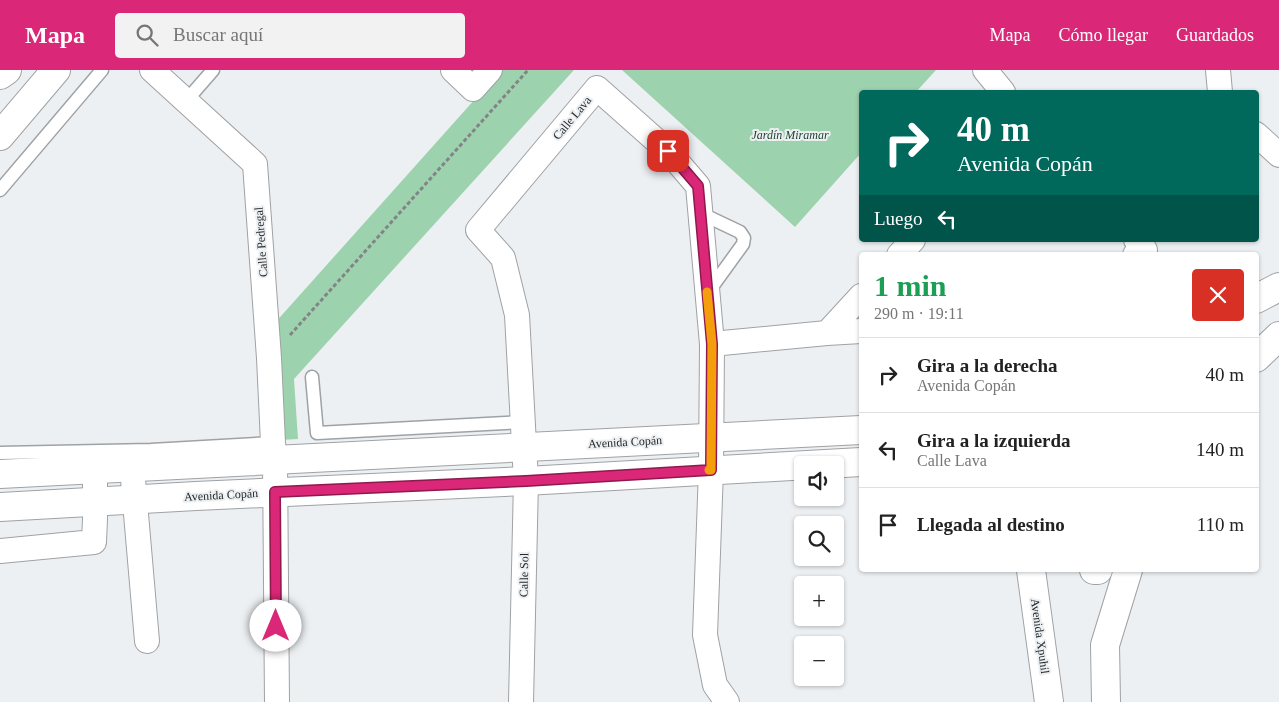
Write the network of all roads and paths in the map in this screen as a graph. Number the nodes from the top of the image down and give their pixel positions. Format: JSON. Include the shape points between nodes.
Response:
{"nodes":[{"id":1,"x":56,"y":70,"type":"edge"},
{"id":2,"x":102,"y":70,"type":"edge"},
{"id":3,"x":152,"y":70,"type":"edge"},
{"id":4,"x":213,"y":70,"type":"edge"},
{"id":5,"x":453,"y":70,"type":"edge"},
{"id":6,"x":490,"y":70,"type":"edge"},
{"id":7,"x":528,"y":70,"type":"edge"},
{"id":8,"x":985,"y":70,"type":"edge"},
{"id":9,"x":1218,"y":70,"type":"edge"},
{"id":10,"x":1001,"y":90,"type":"edge"},
{"id":11,"x":1220,"y":90,"type":"edge"},
{"id":12,"x":186,"y":102,"type":"junction"},
{"id":13,"x":0,"y":136,"type":"edge"},
{"id":14,"x":1259,"y":137,"type":"edge"},
{"id":15,"x":1279,"y":155,"type":"edge"},
{"id":16,"x":0,"y":190,"type":"edge"},
{"id":17,"x":700,"y":213,"type":"junction"},
{"id":18,"x":911,"y":242,"type":"edge"},
{"id":19,"x":902,"y":252,"type":"edge"},
{"id":20,"x":1279,"y":287,"type":"edge"},
{"id":21,"x":707,"y":293,"type":"junction"},
{"id":22,"x":1259,"y":297,"type":"edge"},
{"id":23,"x":859,"y":298,"type":"edge"},
{"id":24,"x":859,"y":331,"type":"edge"},
{"id":25,"x":827,"y":333,"type":"junction"},
{"id":26,"x":1279,"y":336,"type":"edge"},
{"id":27,"x":712,"y":344,"type":"junction"},
{"id":28,"x":1259,"y":355,"type":"edge"},
{"id":29,"x":269,"y":358,"type":"junction"},
{"id":30,"x":312,"y":377,"type":"dead end"},
{"id":31,"x":859,"y":430,"type":"edge"},
{"id":32,"x":523,"y":435,"type":"junction"},
{"id":33,"x":711,"y":438,"type":"junction"},
{"id":34,"x":274,"y":452,"type":"junction"},
{"id":35,"x":0,"y":453,"type":"edge"},
{"id":36,"x":859,"y":462,"type":"edge"},
{"id":37,"x":132,"y":468,"type":"junction"},
{"id":38,"x":94,"y":470,"type":"junction"},
{"id":39,"x":711,"y":470,"type":"junction"},
{"id":40,"x":0,"y":474,"type":"edge"},
{"id":41,"x":526,"y":481,"type":"junction"},
{"id":42,"x":275,"y":492,"type":"junction"},
{"id":43,"x":136,"y":499,"type":"junction"},
{"id":44,"x":95,"y":501,"type":"junction"},
{"id":45,"x":0,"y":507,"type":"edge"},
{"id":46,"x":0,"y":551,"type":"edge"},
{"id":47,"x":1031,"y":572,"type":"edge"},
{"id":48,"x":1127,"y":572,"type":"edge"},
{"id":49,"x":147,"y":641,"type":"dead end"},
{"id":50,"x":277,"y":702,"type":"edge"},
{"id":51,"x":521,"y":702,"type":"edge"},
{"id":52,"x":727,"y":702,"type":"edge"},
{"id":53,"x":1049,"y":702,"type":"edge"},
{"id":54,"x":1106,"y":702,"type":"edge"}],
"edges":[{"from":1,"to":13,"type":"street"},
{"from":2,"to":16,"type":"lane"},
{"from":3,"to":12,"type":"street","name":"Calle Pedregal"},
{"from":4,"to":12,"type":"lane"},
{"from":5,"to":6,"type":"street","via":[[473,89]]},
{"from":7,"to":29,"type":"path"},
{"from":8,"to":10,"type":"street"},
{"from":9,"to":11,"type":"street"},
{"from":12,"to":29,"type":"street","name":"Calle Pedregal","via":[[255,164]]},
{"from":14,"to":15,"type":"street"},
{"from":17,"to":21,"type":"street","name":"Calle Lava"},
{"from":17,"to":21,"type":"lane","via":[[740,232],[744,238]]},
{"from":17,"to":32,"type":"street","name":"Calle Lava","via":[[698,186],[668,151],[597,88],[478,230],[503,258],[517,316]]},
{"from":18,"to":19,"type":"street"},
{"from":20,"to":22,"type":"street"},
{"from":21,"to":27,"type":"street","name":"Calle Lava"},
{"from":23,"to":25,"type":"street"},
{"from":24,"to":25,"type":"street"},
{"from":25,"to":27,"type":"street"},
{"from":26,"to":28,"type":"street"},
{"from":27,"to":33,"type":"street","name":"Calle Lava"},
{"from":29,"to":34,"type":"street","name":"Calle Pedregal"},
{"from":30,"to":32,"type":"lane","via":[[317,433]]},
{"from":31,"to":33,"type":"street","name":"Avenida Copán"},
{"from":32,"to":33,"type":"street","name":"Avenida Copán"},
{"from":32,"to":34,"type":"street","name":"Avenida Copán"},
{"from":32,"to":41,"type":"street","name":"Calle Sol"},
{"from":33,"to":39,"type":"street","name":"Calle Lava"},
{"from":34,"to":35,"type":"lane"},
{"from":34,"to":37,"type":"street","name":"Avenida Copán"},
{"from":34,"to":42,"type":"street","name":"Calle Pedregal"},
{"from":36,"to":39,"type":"street","name":"Avenida Copán"},
{"from":37,"to":38,"type":"street","name":"Avenida Copán"},
{"from":37,"to":43,"type":"street"},
{"from":38,"to":40,"type":"street","name":"Avenida Copán"},
{"from":38,"to":44,"type":"street"},
{"from":39,"to":41,"type":"street","name":"Avenida Copán"},
{"from":39,"to":52,"type":"street","via":[[705,635],[715,685]]},
{"from":41,"to":42,"type":"street","name":"Avenida Copán"},
{"from":41,"to":51,"type":"street","name":"Calle Sol"},
{"from":42,"to":43,"type":"street","name":"Avenida Copán"},
{"from":42,"to":50,"type":"street","name":"Calle Pedregal"},
{"from":43,"to":44,"type":"street","name":"Avenida Copán"},
{"from":43,"to":49,"type":"street"},
{"from":44,"to":45,"type":"street","name":"Avenida Copán"},
{"from":44,"to":46,"type":"street","via":[[94,542]]},
{"from":47,"to":53,"type":"street","name":"Avenida Xpuhil"},
{"from":48,"to":54,"type":"street","via":[[1105,645]]}]}
